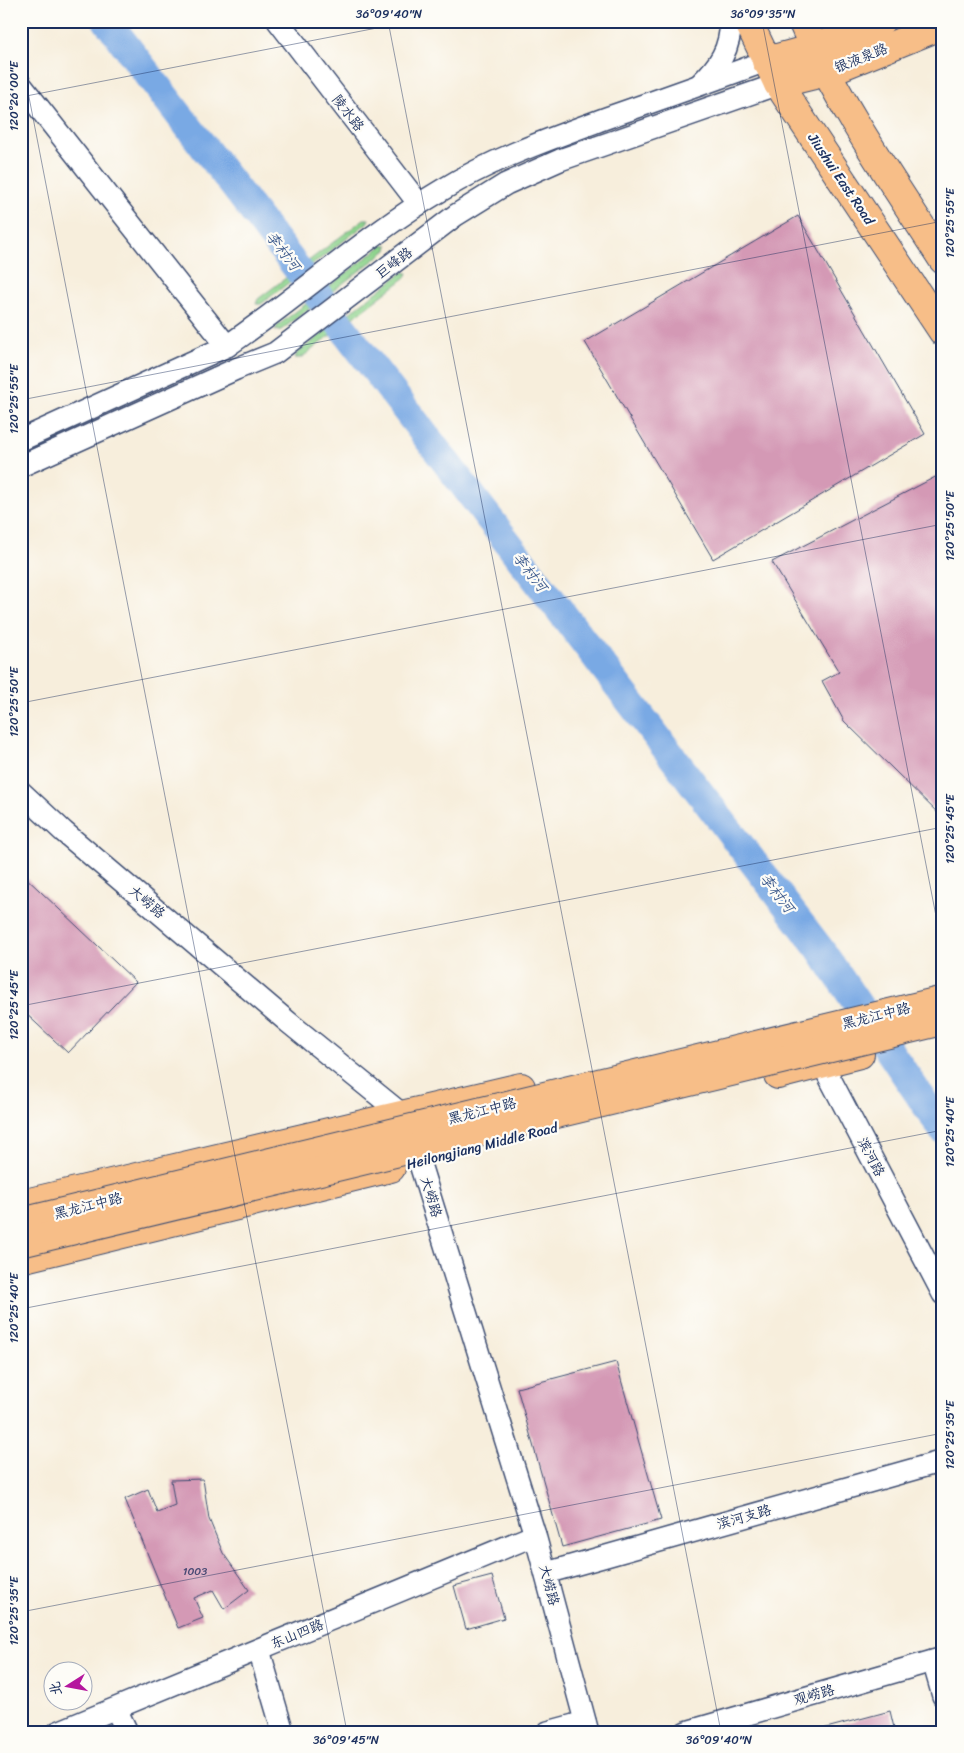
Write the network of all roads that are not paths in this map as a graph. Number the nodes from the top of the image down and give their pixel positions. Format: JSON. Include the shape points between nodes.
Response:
{"nodes":[{"id":1,"x":278,"y":21,"type":"edge"},
{"id":2,"x":731,"y":21,"type":"edge"},
{"id":3,"x":748,"y":21,"type":"edge"},
{"id":4,"x":802,"y":21,"type":"edge"},
{"id":5,"x":880,"y":21,"type":"edge"},
{"id":6,"x":943,"y":25,"type":"edge"},
{"id":7,"x":814,"y":48,"type":"junction"},
{"id":8,"x":827,"y":72,"type":"junction"},
{"id":9,"x":772,"y":73,"type":"junction"},
{"id":10,"x":21,"y":85,"type":"edge"},
{"id":11,"x":699,"y":85,"type":"junction"},
{"id":12,"x":419,"y":204,"type":"junction"},
{"id":13,"x":943,"y":260,"type":"edge"},
{"id":14,"x":943,"y":332,"type":"edge"},
{"id":15,"x":227,"y":346,"type":"junction"},
{"id":16,"x":21,"y":440,"type":"edge"},
{"id":17,"x":21,"y":466,"type":"edge"},
{"id":18,"x":21,"y":792,"type":"edge"},
{"id":19,"x":943,"y":987,"type":"edge"},
{"id":20,"x":943,"y":1000,"type":"edge"},
{"id":21,"x":800,"y":1020,"type":"junction"},
{"id":22,"x":943,"y":1021,"type":"edge"},
{"id":23,"x":943,"y":1035,"type":"edge"},
{"id":24,"x":822,"y":1064,"type":"junction"},
{"id":25,"x":404,"y":1116,"type":"junction"},
{"id":26,"x":420,"y":1161,"type":"junction"},
{"id":27,"x":21,"y":1204,"type":"edge"},
{"id":28,"x":21,"y":1222,"type":"edge"},
{"id":29,"x":21,"y":1243,"type":"edge"},
{"id":30,"x":21,"y":1259,"type":"edge"},
{"id":31,"x":943,"y":1294,"type":"edge"},
{"id":32,"x":943,"y":1461,"type":"edge"},
{"id":33,"x":535,"y":1535,"type":"junction"},
{"id":34,"x":546,"y":1573,"type":"junction"},
{"id":35,"x":259,"y":1650,"type":"junction"},
{"id":36,"x":938,"y":1660,"type":"edge"},
{"id":37,"x":943,"y":1696,"type":"edge"},
{"id":38,"x":116,"y":1709,"type":"junction"},
{"id":39,"x":586,"y":1727,"type":"edge"},
{"id":40,"x":58,"y":1732,"type":"edge"},
{"id":41,"x":127,"y":1732,"type":"edge"},
{"id":42,"x":283,"y":1732,"type":"edge"},
{"id":43,"x":548,"y":1732,"type":"edge"},
{"id":44,"x":686,"y":1732,"type":"edge"}],
"edges":[{"from":1,"to":12,"type":"street","name":"陵水路"},
{"from":2,"to":11,"type":"street","via":[[727,49],[716,68]]},
{"from":3,"to":9,"type":"main road","name":"Jiushui East Road"},
{"from":4,"to":7,"type":"main road"},
{"from":5,"to":7,"type":"main road","name":"银液泉路"},
{"from":6,"to":8,"type":"main road","name":"银液泉路"},
{"from":7,"to":8,"type":"main road"},
{"from":7,"to":9,"type":"main road","name":"银液泉路"},
{"from":8,"to":9,"type":"main road","name":"银液泉路"},
{"from":8,"to":13,"type":"main road"},
{"from":9,"to":11,"type":"street"},
{"from":9,"to":14,"type":"main road","name":"Jiushui East Road"},
{"from":9,"to":17,"type":"street","name":"巨峰路","via":[[506,184],[456,215],[275,353]]},
{"from":10,"to":15,"type":"street"},
{"from":11,"to":12,"type":"street","via":[[500,159]]},
{"from":12,"to":15,"type":"street"},
{"from":15,"to":16,"type":"street"},
{"from":18,"to":25,"type":"street","name":"大崂路","via":[[288,1022]]},
{"from":19,"to":21,"type":"main road"},
{"from":20,"to":28,"type":"main road","name":"黑龙江中路","bridge":true},
{"from":21,"to":24,"type":"street","name":"滨河路"},
{"from":21,"to":25,"type":"main road"},
{"from":22,"to":29,"type":"main road","name":"黑龙江中路","bridge":true},
{"from":23,"to":24,"type":"main road","name":"Heilongjiang Middle Road"},
{"from":24,"to":26,"type":"main road","name":"Heilongjiang Middle Road"},
{"from":24,"to":31,"type":"street","name":"滨河路"},
{"from":25,"to":26,"type":"street","name":"大崂路"},
{"from":25,"to":27,"type":"main road"},
{"from":26,"to":30,"type":"main road","name":"Heilongjiang Middle Road"},
{"from":26,"to":33,"type":"street","name":"大崂路"},
{"from":32,"to":34,"type":"street","name":"滨河支路"},
{"from":33,"to":34,"type":"street","name":"大崂路"},
{"from":33,"to":35,"type":"street","name":"东山四路"},
{"from":34,"to":39,"type":"street","name":"大崂路"},
{"from":35,"to":38,"type":"street","name":"东山四路"},
{"from":35,"to":42,"type":"street"},
{"from":36,"to":37,"type":"street"},
{"from":36,"to":44,"type":"street","name":"观崂路"},
{"from":38,"to":40,"type":"street","name":"东山四路"},
{"from":38,"to":41,"type":"street"},
{"from":39,"to":43,"type":"street"}]}
